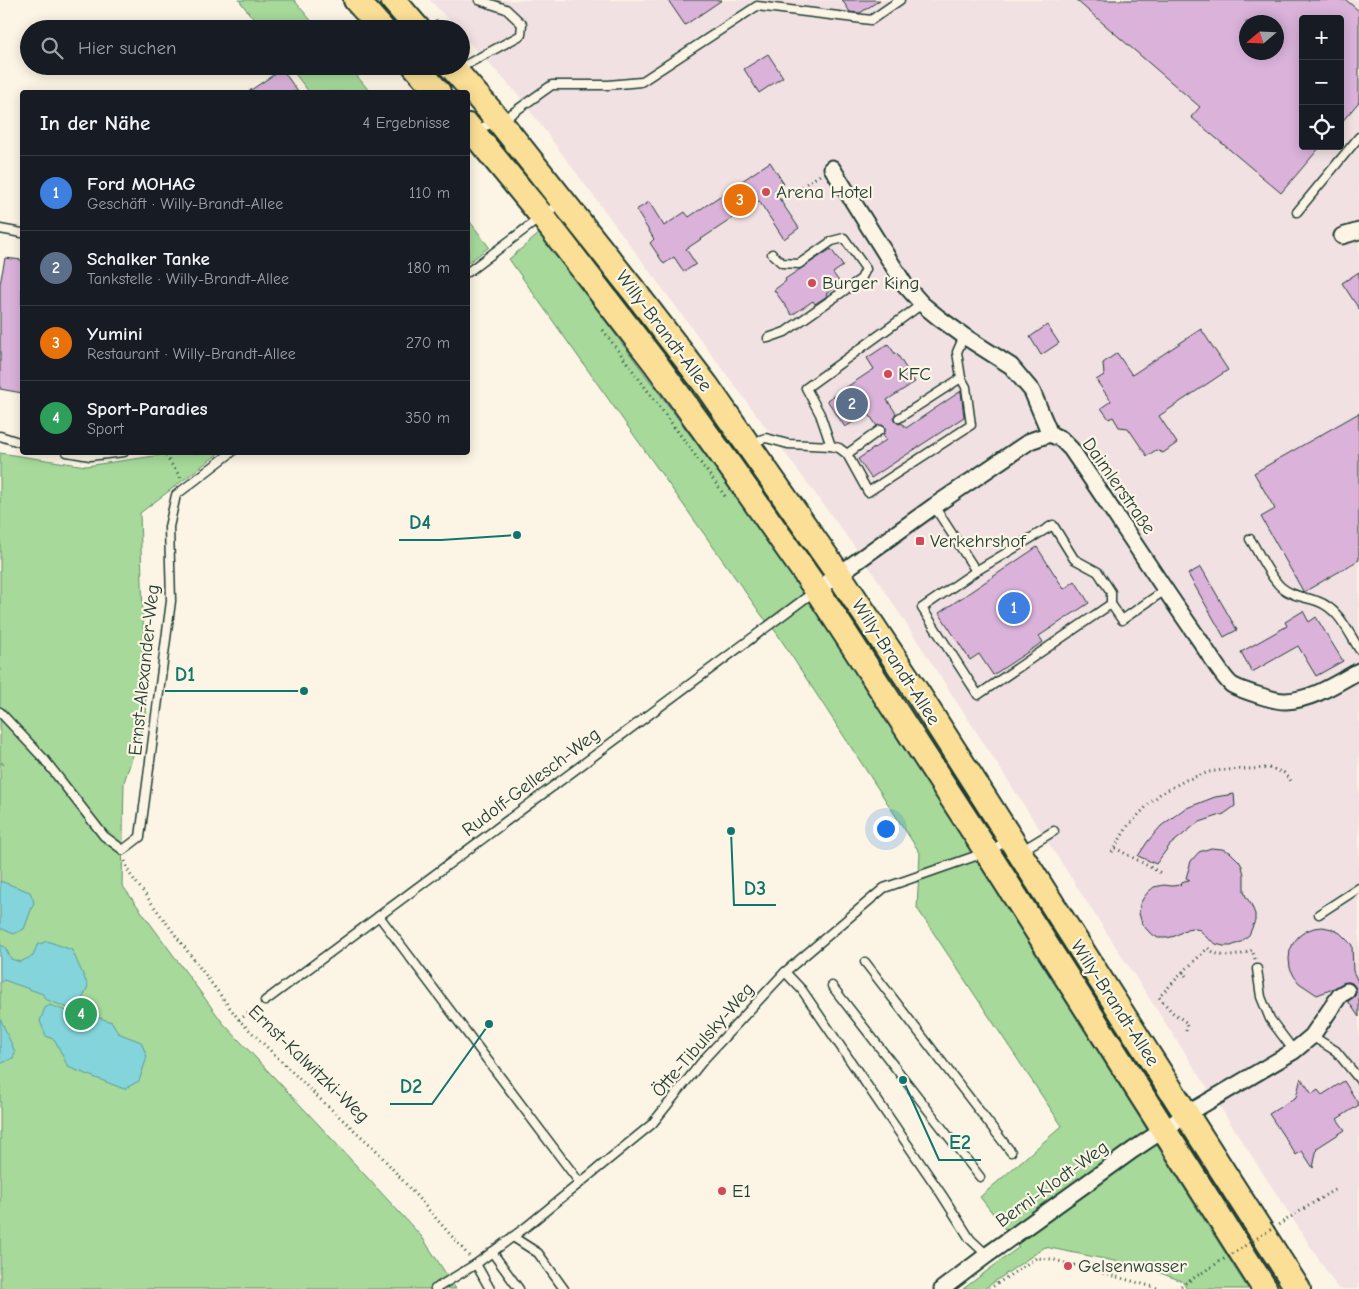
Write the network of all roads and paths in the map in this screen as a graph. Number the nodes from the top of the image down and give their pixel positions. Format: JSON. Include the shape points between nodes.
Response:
{"nodes":[{"id":1,"x":356,"y":0,"type":"edge"},
{"id":2,"x":393,"y":0,"type":"edge"},
{"id":3,"x":480,"y":0,"type":"edge"},
{"id":4,"x":900,"y":0,"type":"edge"},
{"id":5,"x":374,"y":20,"type":"edge"},
{"id":6,"x":410,"y":20,"type":"edge"},
{"id":7,"x":470,"y":60,"type":"edge"},
{"id":8,"x":423,"y":75,"type":"edge"},
{"id":9,"x":459,"y":75,"type":"edge"},
{"id":10,"x":436,"y":90,"type":"edge"},
{"id":11,"x":500,"y":122,"type":"junction"},
{"id":12,"x":470,"y":129,"type":"edge"},
{"id":13,"x":470,"y":130,"type":"edge"},
{"id":14,"x":1359,"y":137,"type":"edge"},
{"id":15,"x":832,"y":168,"type":"joint"},
{"id":16,"x":781,"y":200,"type":"dead end"},
{"id":17,"x":563,"y":201,"type":"junction"},
{"id":18,"x":1297,"y":212,"type":"dead end"},
{"id":19,"x":542,"y":216,"type":"junction"},
{"id":20,"x":0,"y":229,"type":"edge"},
{"id":21,"x":1359,"y":231,"type":"edge"},
{"id":22,"x":20,"y":233,"type":"edge"},
{"id":23,"x":1342,"y":236,"type":"dead end"},
{"id":24,"x":772,"y":254,"type":"dead end"},
{"id":25,"x":470,"y":270,"type":"edge"},
{"id":26,"x":922,"y":304,"type":"junction"},
{"id":27,"x":597,"y":322,"type":"dead end"},
{"id":28,"x":964,"y":336,"type":"junction"},
{"id":29,"x":768,"y":338,"type":"dead end"},
{"id":30,"x":960,"y":378,"type":"junction"},
{"id":31,"x":899,"y":418,"type":"dead end"},
{"id":32,"x":880,"y":430,"type":"dead end"},
{"id":33,"x":1050,"y":434,"type":"junction"},
{"id":34,"x":0,"y":436,"type":"edge"},
{"id":35,"x":20,"y":442,"type":"edge"},
{"id":36,"x":748,"y":444,"type":"junction"},
{"id":37,"x":830,"y":446,"type":"junction"},
{"id":38,"x":847,"y":454,"type":"junction"},
{"id":39,"x":84,"y":455,"type":"edge"},
{"id":40,"x":98,"y":455,"type":"edge"},
{"id":41,"x":165,"y":455,"type":"edge"},
{"id":42,"x":228,"y":455,"type":"edge"},
{"id":43,"x":188,"y":486,"type":"junction"},
{"id":44,"x":726,"y":497,"type":"dead end"},
{"id":45,"x":934,"y":506,"type":"junction"},
{"id":46,"x":1250,"y":539,"type":"dead end"},
{"id":47,"x":976,"y":571,"type":"junction"},
{"id":48,"x":839,"y":574,"type":"junction"},
{"id":49,"x":817,"y":590,"type":"junction"},
{"id":50,"x":1165,"y":590,"type":"junction"},
{"id":51,"x":1111,"y":604,"type":"junction"},
{"id":52,"x":1359,"y":649,"type":"edge"},
{"id":53,"x":1359,"y":671,"type":"edge"},
{"id":54,"x":0,"y":712,"type":"edge"},
{"id":55,"x":1292,"y":782,"type":"dead end"},
{"id":56,"x":1054,"y":831,"type":"dead end"},
{"id":57,"x":1015,"y":846,"type":"junction"},
{"id":58,"x":1115,"y":848,"type":"junction"},
{"id":59,"x":123,"y":850,"type":"junction"},
{"id":60,"x":987,"y":852,"type":"junction"},
{"id":61,"x":1112,"y":852,"type":"dead end"},
{"id":62,"x":1161,"y":873,"type":"dead end"},
{"id":63,"x":1359,"y":888,"type":"edge"},
{"id":64,"x":1319,"y":914,"type":"dead end"},
{"id":65,"x":379,"y":916,"type":"junction"},
{"id":66,"x":865,"y":962,"type":"dead end"},
{"id":67,"x":1257,"y":969,"type":"joint"},
{"id":68,"x":785,"y":972,"type":"junction"},
{"id":69,"x":1183,"y":972,"type":"junction"},
{"id":70,"x":1186,"y":976,"type":"dead end"},
{"id":71,"x":832,"y":986,"type":"dead end"},
{"id":72,"x":1349,"y":990,"type":"dead end"},
{"id":73,"x":265,"y":1001,"type":"joint"},
{"id":74,"x":239,"y":1020,"type":"junction"},
{"id":75,"x":1186,"y":1031,"type":"dead end"},
{"id":76,"x":1312,"y":1036,"type":"junction"},
{"id":77,"x":1294,"y":1051,"type":"junction"},
{"id":78,"x":1359,"y":1079,"type":"edge"},
{"id":79,"x":1187,"y":1114,"type":"junction"},
{"id":80,"x":1164,"y":1130,"type":"junction"},
{"id":81,"x":1011,"y":1152,"type":"dead end"},
{"id":82,"x":980,"y":1177,"type":"dead end"},
{"id":83,"x":580,"y":1183,"type":"junction"},
{"id":84,"x":1336,"y":1189,"type":"dead end"},
{"id":85,"x":513,"y":1236,"type":"junction"},
{"id":86,"x":492,"y":1252,"type":"junction"},
{"id":87,"x":987,"y":1255,"type":"junction"},
{"id":88,"x":1223,"y":1256,"type":"dead end"},
{"id":89,"x":476,"y":1264,"type":"junction"},
{"id":90,"x":1228,"y":1264,"type":"dead end"},
{"id":91,"x":1179,"y":1288,"type":"edge"},
{"id":92,"x":435,"y":1289,"type":"edge"},
{"id":93,"x":490,"y":1289,"type":"edge"},
{"id":94,"x":519,"y":1289,"type":"edge"},
{"id":95,"x":564,"y":1289,"type":"edge"},
{"id":96,"x":942,"y":1289,"type":"edge"},
{"id":97,"x":989,"y":1289,"type":"edge"},
{"id":98,"x":1160,"y":1289,"type":"edge"},
{"id":99,"x":1265,"y":1289,"type":"edge"},
{"id":100,"x":1298,"y":1289,"type":"edge"}],
"edges":[{"from":1,"to":5,"type":"main road"},
{"from":2,"to":6,"type":"main road"},
{"from":3,"to":7,"type":"lane","via":[[506,9],[522,24],[521,35]]},
{"from":4,"to":11,"type":"lane","via":[[871,20],[757,6],[642,82],[608,86],[552,84]]},
{"from":8,"to":10,"type":"main road"},
{"from":9,"to":11,"type":"main road","name":"Willy-Brandt-Allee"},
{"from":11,"to":12,"type":"lane"},
{"from":11,"to":17,"type":"main road","name":"Willy-Brandt-Allee"},
{"from":13,"to":19,"type":"main road","name":"Willy-Brandt-Allee"},
{"from":14,"to":18,"type":"lane"},
{"from":15,"to":16,"type":"path"},
{"from":15,"to":26,"type":"street","via":[[905,285]]},
{"from":17,"to":19,"type":"lane"},
{"from":17,"to":36,"type":"main road","name":"Willy-Brandt-Allee"},
{"from":19,"to":25,"type":"lane"},
{"from":19,"to":49,"type":"main road","name":"Willy-Brandt-Allee","via":[[667,379]]},
{"from":20,"to":22,"type":"lane"},
{"from":21,"to":23,"type":"street"},
{"from":24,"to":29,"type":"lane","via":[[782,262],[798,264],[832,241],[844,238],[866,269],[862,279],[785,332]]},
{"from":26,"to":28,"type":"street"},
{"from":26,"to":37,"type":"lane","via":[[806,388],[820,414]]},
{"from":27,"to":44,"type":"path"},
{"from":28,"to":30,"type":"lane","via":[[958,352]]},
{"from":28,"to":33,"type":"street","via":[[1011,366],[1032,391]]},
{"from":30,"to":31,"type":"lane"},
{"from":30,"to":38,"type":"lane","via":[[966,387],[971,425],[868,492]]},
{"from":32,"to":38,"type":"lane"},
{"from":33,"to":45,"type":"street","via":[[1030,442]]},
{"from":33,"to":50,"type":"street","name":"Daimlerstraße","via":[[1071,449]]},
{"from":34,"to":35,"type":"lane"},
{"from":36,"to":37,"type":"lane","via":[[766,438],[788,444]]},
{"from":36,"to":48,"type":"main road","name":"Willy-Brandt-Allee"},
{"from":37,"to":38,"type":"lane"},
{"from":39,"to":40,"type":"lane"},
{"from":41,"to":43,"type":"path"},
{"from":42,"to":43,"type":"lane","name":"Ernst-Alexander-Weg"},
{"from":43,"to":59,"type":"lane","name":"Ernst-Alexander-Weg","via":[[176,495],[170,527],[171,601],[140,837]]},
{"from":45,"to":47,"type":"lane"},
{"from":45,"to":48,"type":"street"},
{"from":46,"to":52,"type":"lane","via":[[1281,587],[1329,606],[1338,614]]},
{"from":47,"to":51,"type":"lane","via":[[1053,525],[1074,558],[1098,572],[1111,592]]},
{"from":47,"to":51,"type":"lane","via":[[922,608],[978,694]]},
{"from":48,"to":49,"type":"street"},
{"from":48,"to":57,"type":"main road","name":"Willy-Brandt-Allee"},
{"from":49,"to":60,"type":"main road","name":"Willy-Brandt-Allee"},
{"from":49,"to":65,"type":"lane","name":"Rudolf-Gellesch-Weg"},
{"from":50,"to":51,"type":"lane","via":[[1122,620]]},
{"from":50,"to":53,"type":"street","name":"Daimlerstraße","via":[[1230,684],[1285,702],[1308,696]]},
{"from":54,"to":59,"type":"lane","via":[[44,759],[104,836]]},
{"from":55,"to":58,"type":"path","via":[[1271,768],[1209,772],[1186,780],[1160,794],[1146,807],[1128,826]]},
{"from":56,"to":57,"type":"lane","name":"Ötte-Tibulsky-Weg"},
{"from":57,"to":60,"type":"lane","name":"Ötte-Tibulsky-Weg"},
{"from":57,"to":79,"type":"main road","name":"Willy-Brandt-Allee"},
{"from":58,"to":61,"type":"path"},
{"from":58,"to":62,"type":"path"},
{"from":59,"to":74,"type":"path","name":"Ernst-Kalwitzki-Weg","via":[[129,873]]},
{"from":60,"to":68,"type":"lane","name":"Ötte-Tibulsky-Weg","via":[[884,888]]},
{"from":60,"to":80,"type":"main road","name":"Willy-Brandt-Allee"},
{"from":63,"to":64,"type":"lane"},
{"from":65,"to":73,"type":"lane","name":"Rudolf-Gellesch-Weg"},
{"from":65,"to":83,"type":"lane"},
{"from":66,"to":81,"type":"lane"},
{"from":67,"to":69,"type":"path","via":[[1252,950],[1240,955],[1221,955],[1208,948]]},
{"from":67,"to":77,"type":"lane","via":[[1261,997],[1270,1019]]},
{"from":68,"to":83,"type":"lane","name":"Ötte-Tibulsky-Weg","via":[[705,1058],[652,1124]]},
{"from":68,"to":87,"type":"lane","via":[[806,996],[970,1239]]},
{"from":69,"to":70,"type":"path"},
{"from":69,"to":75,"type":"path","via":[[1159,997],[1187,1023]]},
{"from":71,"to":82,"type":"lane"},
{"from":72,"to":76,"type":"street","name":"Berni-Klodt-Weg","via":[[1340,995]]},
{"from":73,"to":74,"type":"path"},
{"from":74,"to":89,"type":"path","name":"Ernst-Kalwitzki-Weg","via":[[376,1150]]},
{"from":76,"to":77,"type":"street","name":"Berni-Klodt-Weg"},
{"from":76,"to":78,"type":"lane","via":[[1336,1051]]},
{"from":77,"to":79,"type":"street","name":"Berni-Klodt-Weg"},
{"from":79,"to":80,"type":"street","name":"Berni-Klodt-Weg"},
{"from":79,"to":100,"type":"main road","name":"Willy-Brandt-Allee"},
{"from":80,"to":87,"type":"street","name":"Berni-Klodt-Weg"},
{"from":80,"to":99,"type":"main road","name":"Willy-Brandt-Allee"},
{"from":83,"to":85,"type":"lane","name":"Ötte-Tibulsky-Weg"},
{"from":84,"to":91,"type":"path","bridge":true},
{"from":85,"to":86,"type":"lane","name":"Ötte-Tibulsky-Weg"},
{"from":85,"to":95,"type":"lane","via":[[538,1253]]},
{"from":86,"to":89,"type":"lane","name":"Ötte-Tibulsky-Weg"},
{"from":86,"to":94,"type":"lane"},
{"from":87,"to":96,"type":"street","name":"Berni-Klodt-Weg"},
{"from":88,"to":90,"type":"path"},
{"from":89,"to":92,"type":"lane","name":"Ötte-Tibulsky-Weg"},
{"from":89,"to":93,"type":"lane"},
{"from":97,"to":98,"type":"path","via":[[1036,1258],[1051,1259]]}]}
